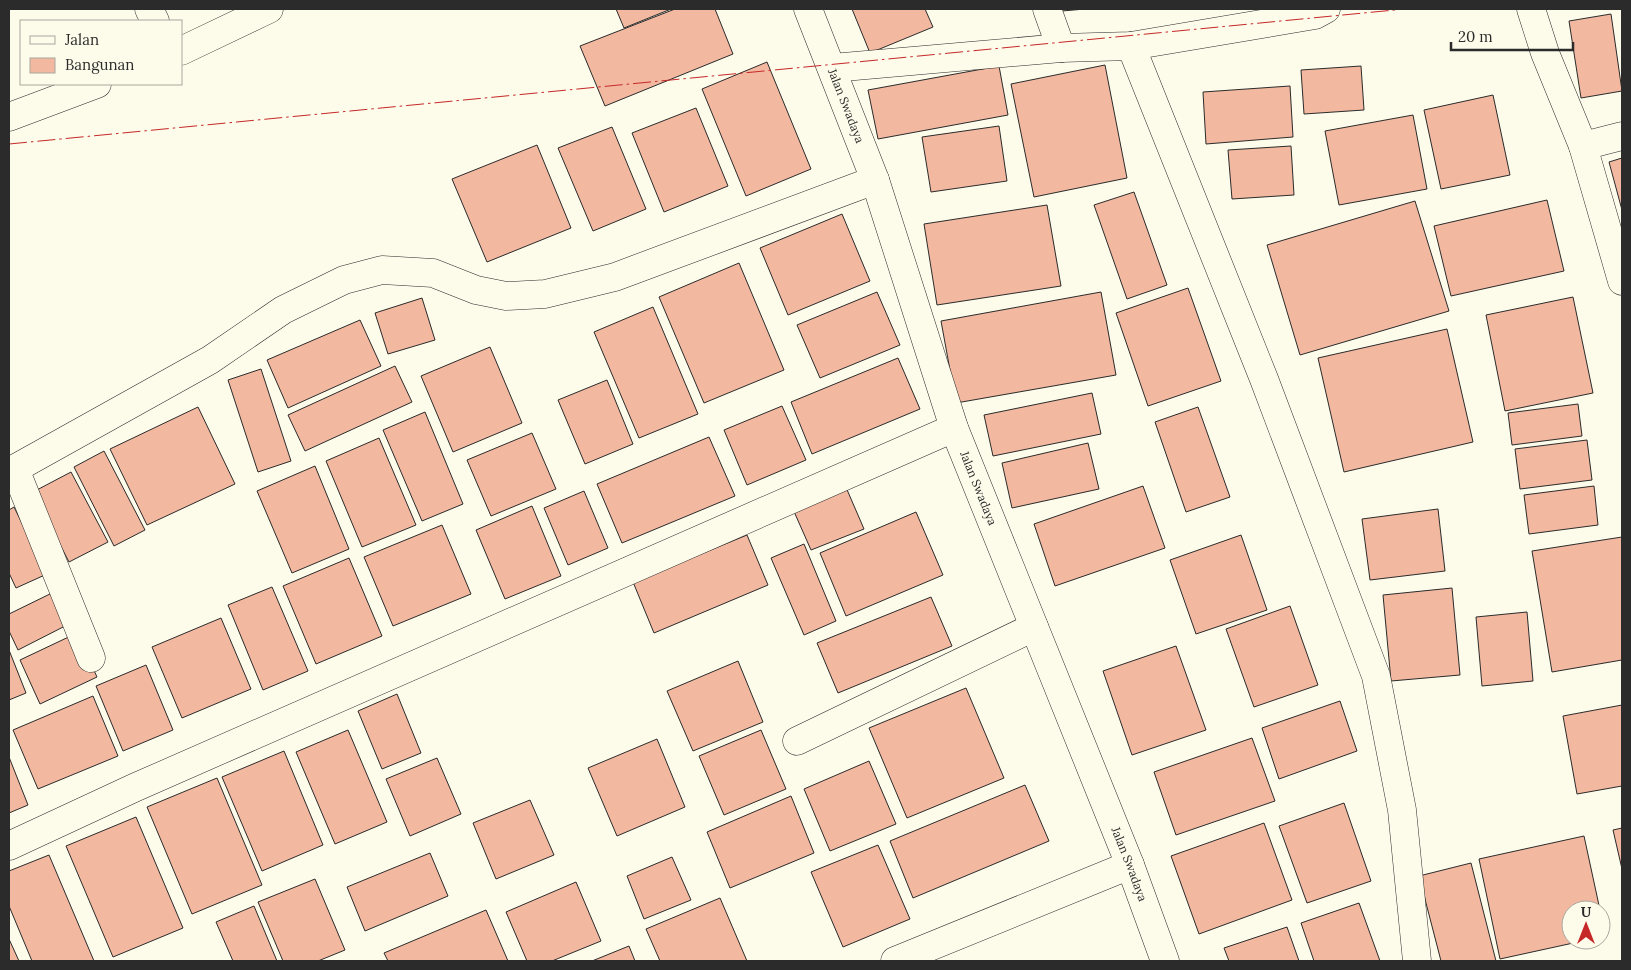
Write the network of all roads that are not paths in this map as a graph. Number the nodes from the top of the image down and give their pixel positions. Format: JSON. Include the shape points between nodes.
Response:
{"nodes":[{"id":1,"x":269,"y":9,"type":"edge"},
{"id":2,"x":808,"y":9,"type":"edge"},
{"id":3,"x":1047,"y":9,"type":"edge"},
{"id":4,"x":1530,"y":9,"type":"edge"},
{"id":5,"x":1318,"y":11,"type":"edge"},
{"id":6,"x":1131,"y":46,"type":"junction"},
{"id":7,"x":1061,"y":48,"type":"junction"},
{"id":8,"x":182,"y":51,"type":"edge"},
{"id":9,"x":832,"y":68,"type":"junction"},
{"id":10,"x":94,"y":85,"type":"edge"},
{"id":11,"x":9,"y":117,"type":"edge"},
{"id":12,"x":1622,"y":136,"type":"edge"},
{"id":13,"x":1583,"y":146,"type":"junction"},
{"id":14,"x":875,"y":180,"type":"junction"},
{"id":15,"x":1622,"y":280,"type":"edge"},
{"id":16,"x":954,"y":428,"type":"junction"},
{"id":17,"x":12,"y":470,"type":"edge"},
{"id":18,"x":1034,"y":627,"type":"junction"},
{"id":19,"x":91,"y":658,"type":"dead end"},
{"id":20,"x":797,"y":741,"type":"dead end"},
{"id":21,"x":9,"y":846,"type":"edge"},
{"id":22,"x":1130,"y":865,"type":"junction"},
{"id":23,"x":895,"y":961,"type":"edge"},
{"id":24,"x":1165,"y":961,"type":"edge"},
{"id":25,"x":1417,"y":961,"type":"edge"}],
"edges":[{"from":1,"to":8,"type":"street"},
{"from":2,"to":9,"type":"street","name":"Jalan Swadaya"},
{"from":3,"to":7,"type":"street"},
{"from":4,"to":13,"type":"street"},
{"from":5,"to":6,"type":"street"},
{"from":6,"to":7,"type":"street"},
{"from":6,"to":25,"type":"street","via":[[1264,379],[1376,676],[1402,810]]},
{"from":7,"to":9,"type":"street"},
{"from":9,"to":14,"type":"street","name":"Jalan Swadaya"},
{"from":10,"to":11,"type":"street"},
{"from":12,"to":13,"type":"street"},
{"from":13,"to":15,"type":"street"},
{"from":14,"to":16,"type":"street","name":"Jalan Swadaya"},
{"from":14,"to":17,"type":"street","via":[[615,277],[545,294],[506,296],[476,290],[433,273],[382,270],[344,280],[283,310],[210,360]]},
{"from":16,"to":18,"type":"street","name":"Jalan Swadaya"},
{"from":16,"to":21,"type":"street"},
{"from":17,"to":19,"type":"street"},
{"from":18,"to":20,"type":"street"},
{"from":18,"to":22,"type":"street","name":"Jalan Swadaya"},
{"from":22,"to":23,"type":"street"},
{"from":22,"to":24,"type":"street","name":"Jalan Swadaya"}]}
